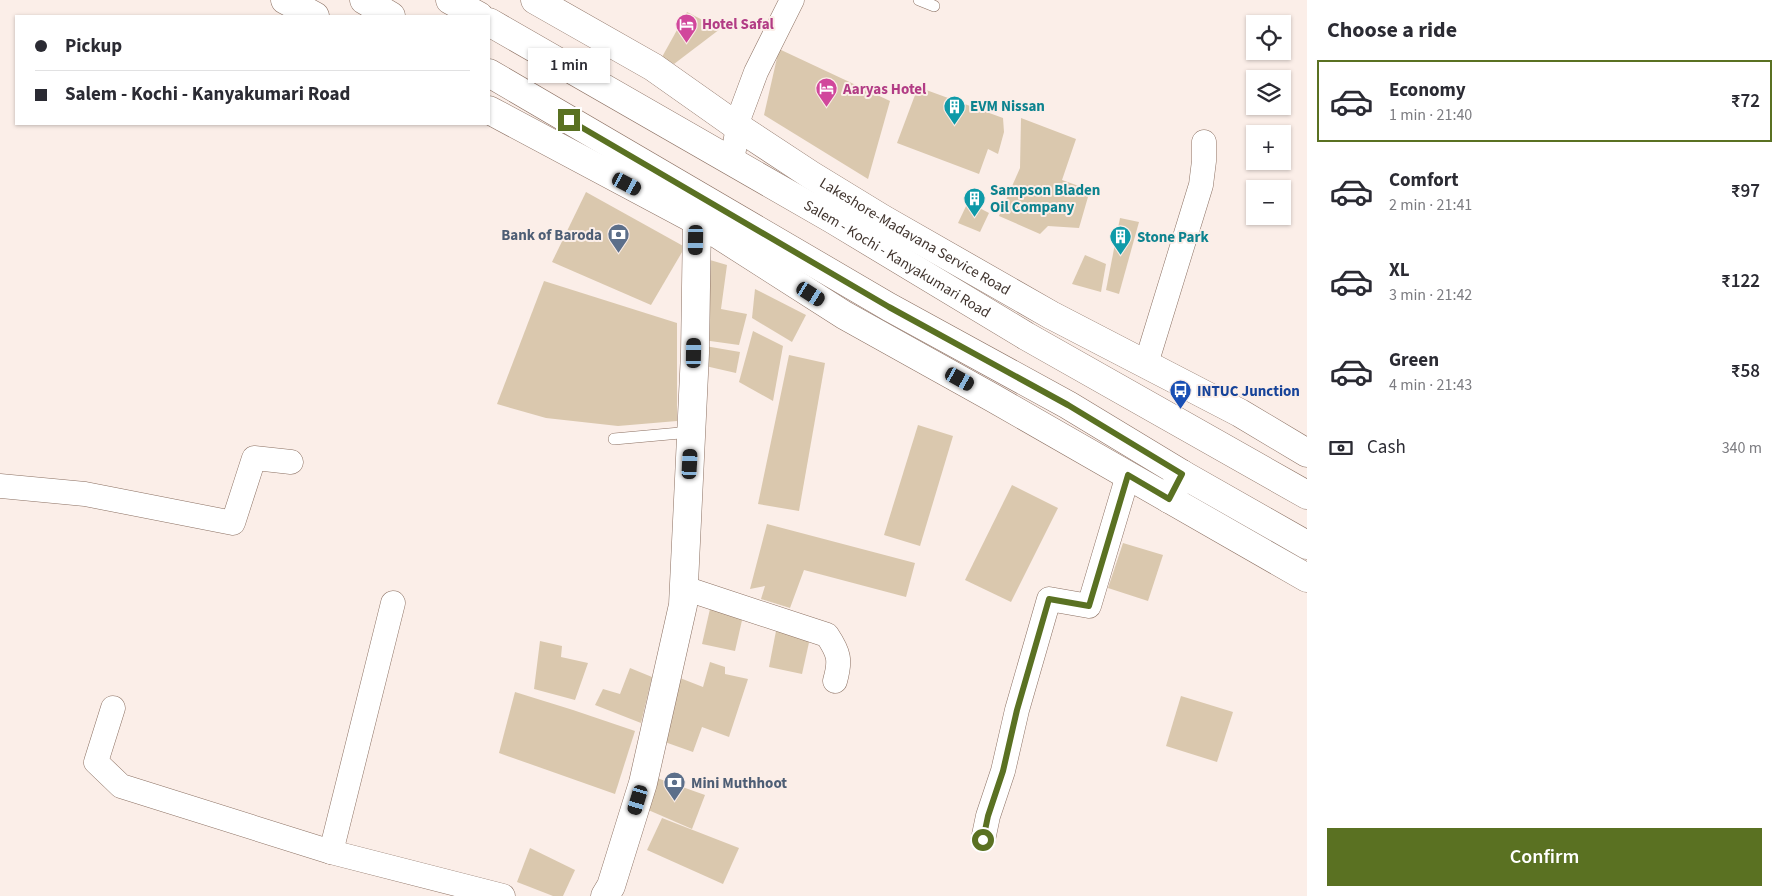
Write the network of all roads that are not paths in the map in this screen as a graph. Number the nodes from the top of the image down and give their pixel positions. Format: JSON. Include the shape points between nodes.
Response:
{"nodes":[{"id":1,"x":285,"y":0,"type":"edge"},
{"id":2,"x":364,"y":0,"type":"edge"},
{"id":3,"x":450,"y":0,"type":"edge"},
{"id":4,"x":535,"y":0,"type":"edge"},
{"id":5,"x":792,"y":0,"type":"edge"},
{"id":6,"x":919,"y":0,"type":"edge"},
{"id":7,"x":934,"y":6,"type":"dead end"},
{"id":8,"x":313,"y":15,"type":"edge"},
{"id":9,"x":390,"y":15,"type":"edge"},
{"id":10,"x":477,"y":15,"type":"edge"},
{"id":11,"x":490,"y":23,"type":"edge"},
{"id":12,"x":490,"y":74,"type":"edge"},
{"id":13,"x":490,"y":111,"type":"edge"},
{"id":14,"x":738,"y":127,"type":"junction"},
{"id":15,"x":1204,"y":142,"type":"dead end"},
{"id":16,"x":732,"y":161,"type":"junction"},
{"id":17,"x":697,"y":221,"type":"junction"},
{"id":18,"x":1146,"y":364,"type":"junction"},
{"id":19,"x":691,"y":432,"type":"junction"},
{"id":20,"x":614,"y":439,"type":"dead end"},
{"id":21,"x":1307,"y":453,"type":"edge"},
{"id":22,"x":290,"y":462,"type":"dead end"},
{"id":23,"x":1182,"y":474,"type":"junction"},
{"id":24,"x":1128,"y":475,"type":"junction"},
{"id":25,"x":0,"y":486,"type":"edge"},
{"id":26,"x":1307,"y":495,"type":"edge"},
{"id":27,"x":1169,"y":499,"type":"junction"},
{"id":28,"x":1307,"y":545,"type":"edge"},
{"id":29,"x":1307,"y":578,"type":"edge"},
{"id":30,"x":684,"y":588,"type":"junction"},
{"id":31,"x":393,"y":603,"type":"dead end"},
{"id":32,"x":835,"y":681,"type":"dead end"},
{"id":33,"x":113,"y":708,"type":"dead end"},
{"id":34,"x":983,"y":840,"type":"dead end"},
{"id":35,"x":331,"y":852,"type":"junction"},
{"id":36,"x":503,"y":896,"type":"edge"},
{"id":37,"x":605,"y":896,"type":"edge"}],
"edges":[{"from":1,"to":8,"type":"main road"},
{"from":2,"to":9,"type":"main road"},
{"from":3,"to":10,"type":"main road"},
{"from":4,"to":14,"type":"main road","name":"Lakeshore-Madavana Service Road","via":[[654,66]]},
{"from":5,"to":14,"type":"street","via":[[756,72]]},
{"from":6,"to":7,"type":"lane"},
{"from":11,"to":16,"type":"main road","name":"Salem - Kochi - Kanyakumari Road"},
{"from":12,"to":23,"type":"main road","via":[[889,307],[1068,405]]},
{"from":13,"to":17,"type":"main road"},
{"from":14,"to":16,"type":"street"},
{"from":14,"to":18,"type":"main road","name":"Lakeshore-Madavana Service Road","via":[[883,219],[1051,315]]},
{"from":15,"to":18,"type":"street","via":[[1201,185]]},
{"from":16,"to":26,"type":"main road","name":"Salem - Kochi - Kanyakumari Road","via":[[1026,336]]},
{"from":17,"to":19,"type":"main road"},
{"from":17,"to":24,"type":"main road","via":[[844,315]]},
{"from":18,"to":21,"type":"main road","name":"Lakeshore-Madavana Service Road","via":[[1240,412]]},
{"from":19,"to":20,"type":"lane"},
{"from":19,"to":30,"type":"main road"},
{"from":22,"to":25,"type":"street","via":[[254,458],[234,522],[85,494]]},
{"from":23,"to":27,"type":"main road"},
{"from":23,"to":28,"type":"main road"},
{"from":24,"to":27,"type":"main road"},
{"from":24,"to":34,"type":"street","via":[[1089,606],[1049,599]]},
{"from":27,"to":29,"type":"main road"},
{"from":30,"to":32,"type":"street","via":[[827,636],[837,650],[839,665]]},
{"from":30,"to":37,"type":"main road","via":[[683,605],[643,783]]},
{"from":31,"to":35,"type":"street"},
{"from":33,"to":35,"type":"street","via":[[96,762],[121,786]]},
{"from":35,"to":36,"type":"street"}]}
